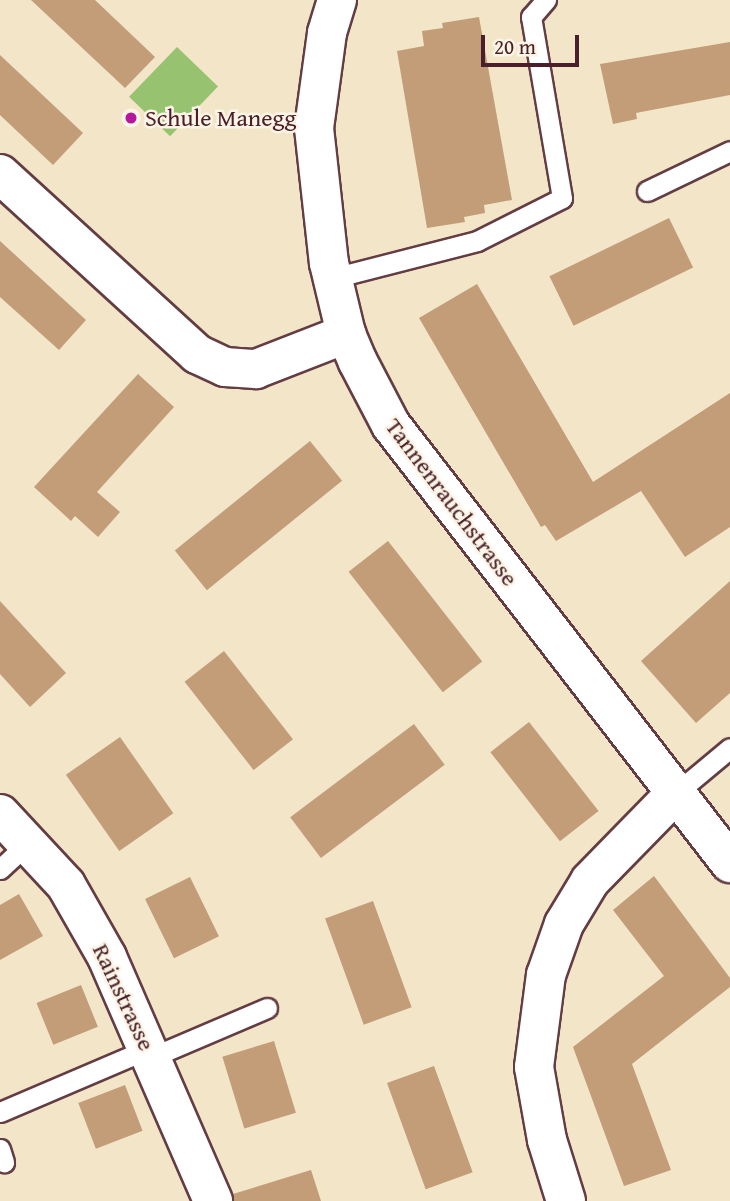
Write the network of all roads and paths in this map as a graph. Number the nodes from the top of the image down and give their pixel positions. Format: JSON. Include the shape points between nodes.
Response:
{"nodes":[{"id":1,"x":337,"y":0,"type":"edge"},
{"id":2,"x":545,"y":0,"type":"edge"},
{"id":3,"x":730,"y":151,"type":"edge"},
{"id":4,"x":0,"y":174,"type":"edge"},
{"id":5,"x":647,"y":191,"type":"dead end"},
{"id":6,"x":333,"y":278,"type":"junction"},
{"id":7,"x":346,"y":334,"type":"junction"},
{"id":8,"x":730,"y":748,"type":"edge"},
{"id":9,"x":676,"y":793,"type":"junction"},
{"id":10,"x":0,"y":814,"type":"edge"},
{"id":11,"x":29,"y":842,"type":"junction"},
{"id":12,"x":730,"y":863,"type":"edge"},
{"id":13,"x":0,"y":869,"type":"edge"},
{"id":14,"x":267,"y":1008,"type":"dead end"},
{"id":15,"x":150,"y":1053,"type":"junction"},
{"id":16,"x":0,"y":1112,"type":"edge"},
{"id":17,"x":213,"y":1201,"type":"edge"},
{"id":18,"x":566,"y":1201,"type":"edge"}],
"edges":[{"from":1,"to":6,"type":"street","name":"Tannenrauchstrasse","via":[[327,33],[314,128]]},
{"from":2,"to":6,"type":"lane","via":[[531,17],[562,198],[477,241]]},
{"from":3,"to":5,"type":"lane"},
{"from":4,"to":7,"type":"street","via":[[197,355],[225,367],[256,369]]},
{"from":6,"to":7,"type":"street","name":"Tannenrauchstrasse"},
{"from":7,"to":9,"type":"street","name":"Tannenrauchstrasse","via":[[391,425]]},
{"from":8,"to":9,"type":"lane"},
{"from":9,"to":12,"type":"street","name":"Tannenrauchstrasse"},
{"from":9,"to":18,"type":"street","via":[[590,881],[564,924],[545,975],[534,1067],[547,1140]]},
{"from":10,"to":11,"type":"street","name":"Rainstrasse"},
{"from":11,"to":13,"type":"lane"},
{"from":11,"to":15,"type":"street","name":"Rainstrasse","via":[[66,886],[87,922]]},
{"from":14,"to":15,"type":"lane"},
{"from":15,"to":16,"type":"lane"},
{"from":15,"to":17,"type":"street","name":"Rainstrasse"}]}
